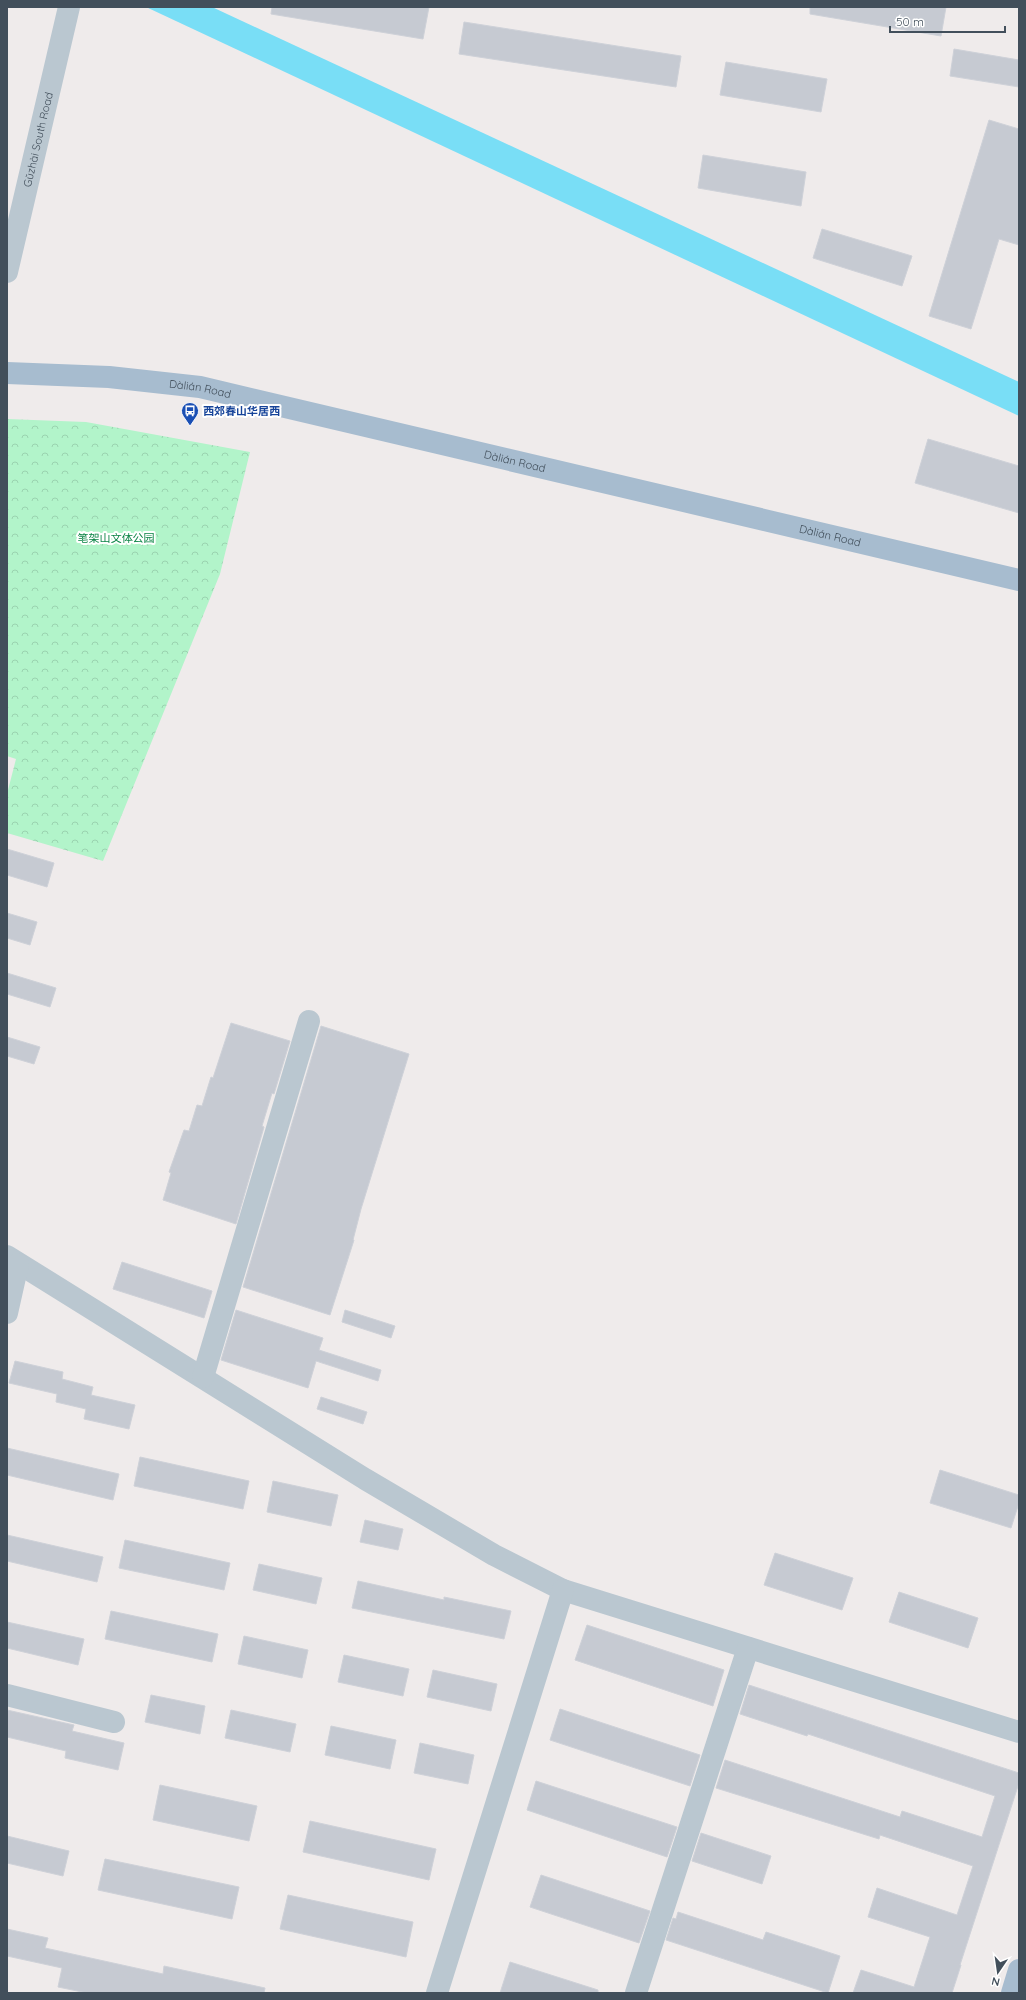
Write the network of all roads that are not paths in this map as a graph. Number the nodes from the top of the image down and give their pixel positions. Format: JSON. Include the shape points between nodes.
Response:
{"nodes":[{"id":1,"x":69,"y":7,"type":"edge"},
{"id":2,"x":7,"y":272,"type":"edge"},
{"id":3,"x":7,"y":373,"type":"edge"},
{"id":4,"x":1019,"y":580,"type":"edge"},
{"id":5,"x":309,"y":1021,"type":"dead end"},
{"id":6,"x":13,"y":1260,"type":"edge"},
{"id":7,"x":7,"y":1313,"type":"edge"},
{"id":8,"x":203,"y":1377,"type":"junction"},
{"id":9,"x":563,"y":1590,"type":"junction"},
{"id":10,"x":748,"y":1648,"type":"junction"},
{"id":11,"x":7,"y":1695,"type":"edge"},
{"id":12,"x":114,"y":1722,"type":"dead end"},
{"id":13,"x":1019,"y":1732,"type":"edge"},
{"id":14,"x":1019,"y":1970,"type":"edge"},
{"id":15,"x":437,"y":1993,"type":"edge"},
{"id":16,"x":636,"y":1993,"type":"edge"},
{"id":17,"x":1012,"y":1993,"type":"edge"}],
"edges":[{"from":1,"to":2,"type":"street","name":"Gǔzhài South Road"},
{"from":3,"to":4,"type":"main road","name":"Dàlián Road","via":[[109,377],[200,386]]},
{"from":5,"to":8,"type":"street"},
{"from":6,"to":7,"type":"street"},
{"from":6,"to":8,"type":"street"},
{"from":8,"to":9,"type":"street","via":[[365,1479],[494,1555]]},
{"from":9,"to":10,"type":"street"},
{"from":9,"to":15,"type":"street"},
{"from":10,"to":13,"type":"street"},
{"from":10,"to":16,"type":"street"},
{"from":11,"to":12,"type":"street"},
{"from":14,"to":17,"type":"main road"}]}
